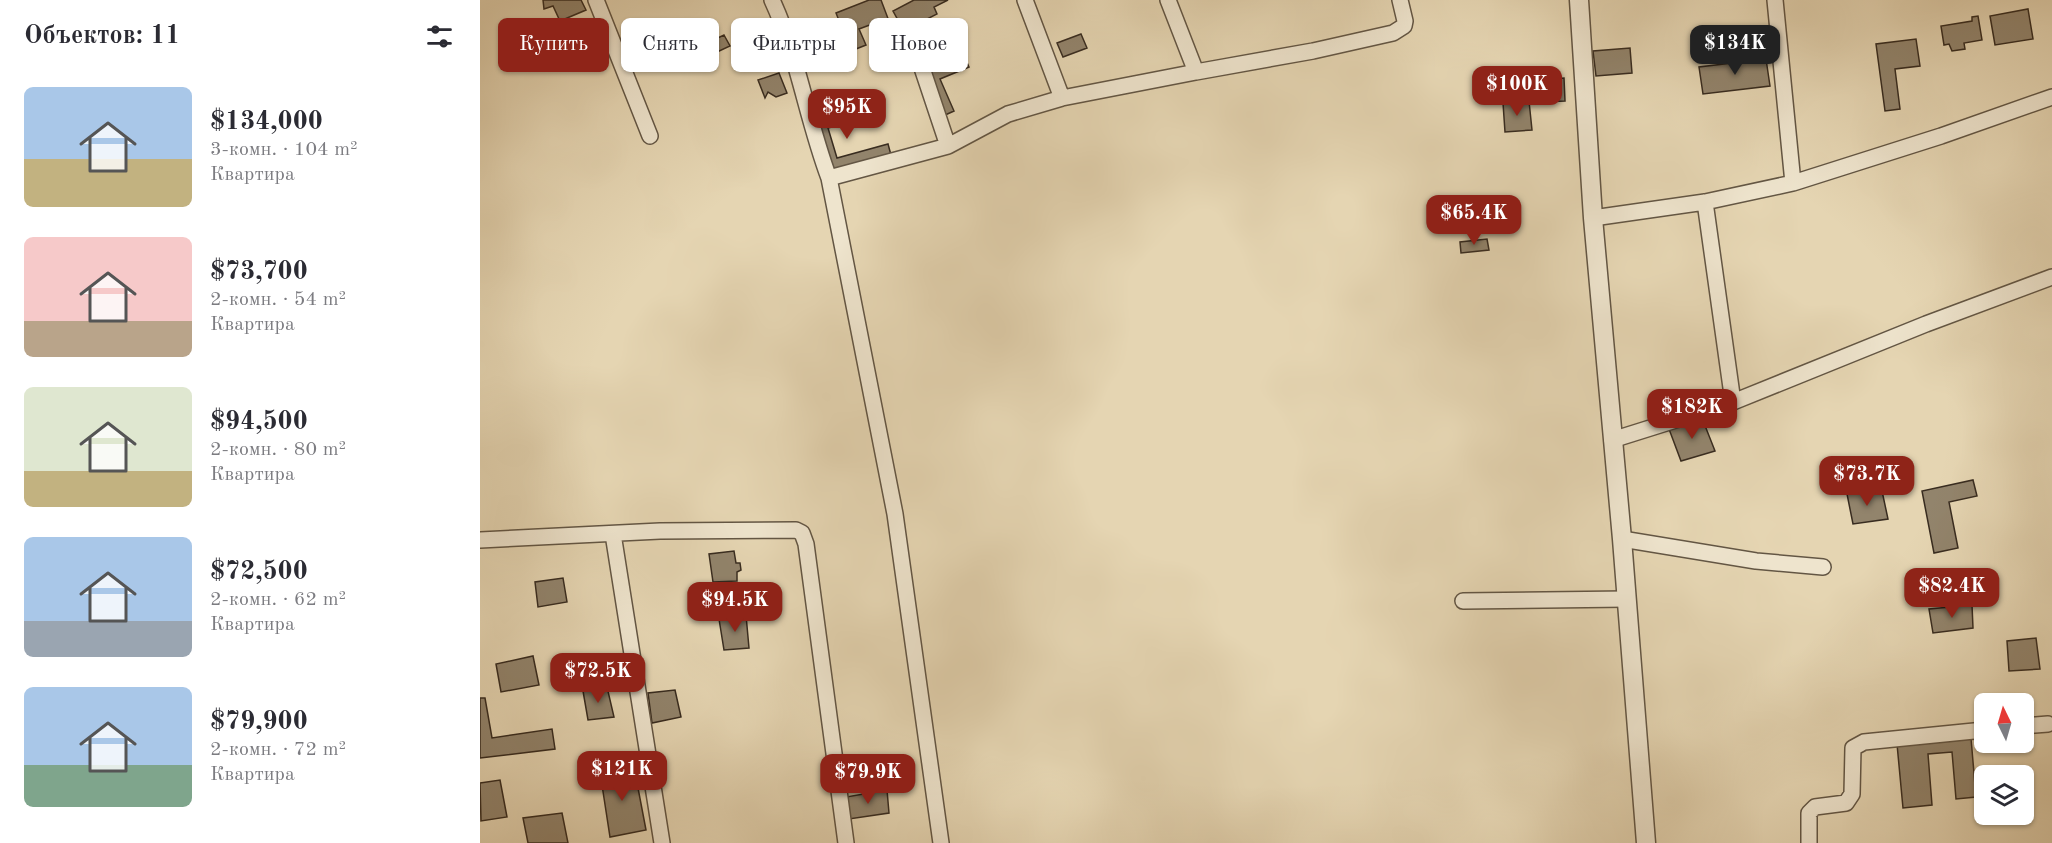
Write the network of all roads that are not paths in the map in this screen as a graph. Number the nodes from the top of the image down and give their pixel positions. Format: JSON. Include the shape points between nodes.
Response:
{"nodes":[{"id":1,"x":597,"y":0,"type":"edge"},
{"id":2,"x":772,"y":0,"type":"edge"},
{"id":3,"x":1025,"y":0,"type":"edge"},
{"id":4,"x":1168,"y":0,"type":"edge"},
{"id":5,"x":1400,"y":0,"type":"edge"},
{"id":6,"x":1579,"y":0,"type":"edge"},
{"id":7,"x":1775,"y":0,"type":"edge"},
{"id":8,"x":923,"y":72,"type":"edge"},
{"id":9,"x":1196,"y":72,"type":"junction"},
{"id":10,"x":2052,"y":97,"type":"edge"},
{"id":11,"x":1062,"y":98,"type":"junction"},
{"id":12,"x":650,"y":136,"type":"dead end"},
{"id":13,"x":948,"y":146,"type":"junction"},
{"id":14,"x":829,"y":178,"type":"junction"},
{"id":15,"x":1793,"y":183,"type":"junction"},
{"id":16,"x":1705,"y":202,"type":"junction"},
{"id":17,"x":1593,"y":218,"type":"junction"},
{"id":18,"x":2052,"y":277,"type":"edge"},
{"id":19,"x":1733,"y":402,"type":"junction"},
{"id":20,"x":1612,"y":440,"type":"junction"},
{"id":21,"x":613,"y":534,"type":"junction"},
{"id":22,"x":1622,"y":539,"type":"junction"},
{"id":23,"x":480,"y":540,"type":"edge"},
{"id":24,"x":1823,"y":567,"type":"dead end"},
{"id":25,"x":1627,"y":599,"type":"junction"},
{"id":26,"x":1463,"y":601,"type":"dead end"},
{"id":27,"x":2048,"y":724,"type":"dead end"},
{"id":28,"x":2034,"y":725,"type":"edge"},
{"id":29,"x":1974,"y":731,"type":"edge"},
{"id":30,"x":662,"y":843,"type":"edge"},
{"id":31,"x":846,"y":843,"type":"edge"},
{"id":32,"x":941,"y":843,"type":"edge"},
{"id":33,"x":1646,"y":843,"type":"edge"},
{"id":34,"x":1809,"y":843,"type":"edge"}],
"edges":[{"from":1,"to":12,"type":"street"},
{"from":2,"to":14,"type":"street"},
{"from":3,"to":11,"type":"street"},
{"from":4,"to":9,"type":"street"},
{"from":5,"to":9,"type":"street","via":[[1404,26],[1393,33]]},
{"from":6,"to":17,"type":"street"},
{"from":7,"to":15,"type":"street"},
{"from":8,"to":13,"type":"street"},
{"from":9,"to":11,"type":"street"},
{"from":10,"to":15,"type":"street"},
{"from":11,"to":13,"type":"street","via":[[1008,114]]},
{"from":13,"to":14,"type":"street"},
{"from":14,"to":32,"type":"street","via":[[895,514]]},
{"from":15,"to":16,"type":"street"},
{"from":16,"to":17,"type":"street"},
{"from":16,"to":19,"type":"street"},
{"from":17,"to":20,"type":"street"},
{"from":18,"to":19,"type":"street"},
{"from":19,"to":20,"type":"street"},
{"from":20,"to":22,"type":"street"},
{"from":21,"to":23,"type":"street"},
{"from":21,"to":30,"type":"street"},
{"from":21,"to":31,"type":"street","via":[[796,530],[802,533]]},
{"from":22,"to":24,"type":"street","via":[[1756,561]]},
{"from":22,"to":25,"type":"street"},
{"from":25,"to":26,"type":"street"},
{"from":25,"to":33,"type":"street"},
{"from":27,"to":28,"type":"street"},
{"from":29,"to":34,"type":"street","via":[[1864,742],[1853,748],[1852,794],[1846,803],[1815,807],[1809,813]]}]}
